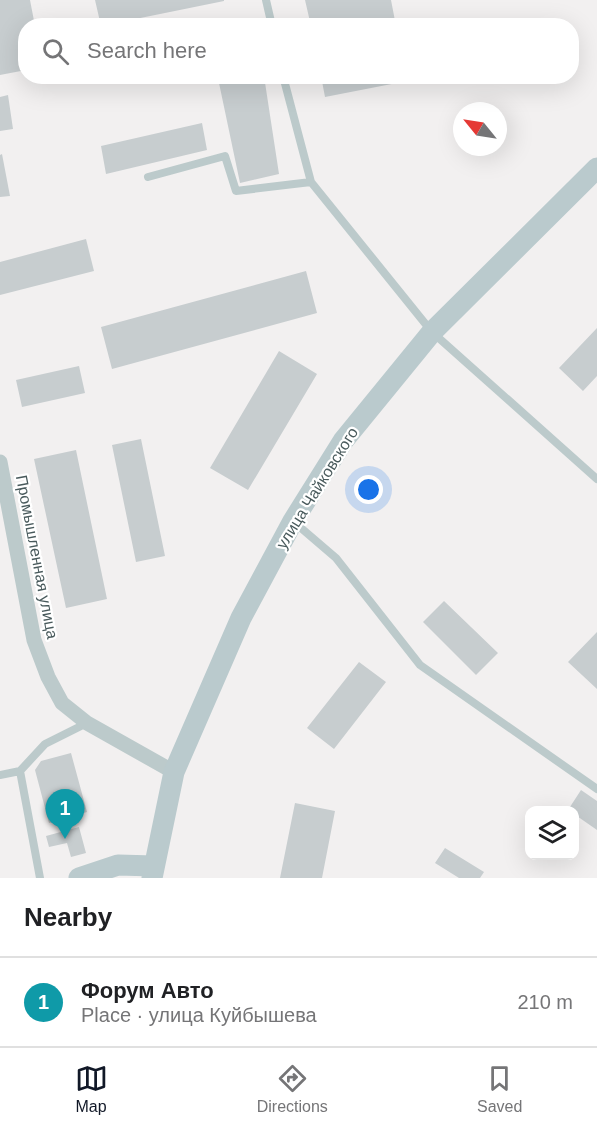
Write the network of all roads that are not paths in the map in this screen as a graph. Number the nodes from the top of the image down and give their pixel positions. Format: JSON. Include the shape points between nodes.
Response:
{"nodes":[{"id":1,"x":266,"y":0,"type":"edge"},
{"id":2,"x":270,"y":18,"type":"edge"},
{"id":3,"x":285,"y":84,"type":"edge"},
{"id":4,"x":597,"y":168,"type":"edge"},
{"id":5,"x":148,"y":177,"type":"dead end"},
{"id":6,"x":311,"y":182,"type":"junction"},
{"id":7,"x":432,"y":332,"type":"junction"},
{"id":8,"x":0,"y":462,"type":"edge"},
{"id":9,"x":597,"y":479,"type":"edge"},
{"id":10,"x":293,"y":521,"type":"junction"},
{"id":11,"x":87,"y":723,"type":"junction"},
{"id":12,"x":20,"y":771,"type":"junction"},
{"id":13,"x":174,"y":772,"type":"junction"},
{"id":14,"x":0,"y":775,"type":"edge"},
{"id":15,"x":597,"y":789,"type":"edge"},
{"id":16,"x":153,"y":872,"type":"edge"},
{"id":17,"x":40,"y":878,"type":"edge"},
{"id":18,"x":79,"y":878,"type":"edge"}],
"edges":[{"from":1,"to":2,"type":"lane"},
{"from":3,"to":6,"type":"lane"},
{"from":4,"to":7,"type":"main road","name":"улица Чайковского"},
{"from":5,"to":6,"type":"lane","via":[[225,156],[236,191]]},
{"from":6,"to":7,"type":"lane"},
{"from":7,"to":9,"type":"lane"},
{"from":7,"to":10,"type":"main road","name":"улица Чайковского","via":[[343,441]]},
{"from":8,"to":11,"type":"street","name":"Промышленная улица","via":[[34,640],[62,703]]},
{"from":10,"to":13,"type":"main road","name":"улица Чайковского","via":[[241,618]]},
{"from":10,"to":15,"type":"lane","via":[[336,558],[420,665]]},
{"from":11,"to":12,"type":"lane","via":[[45,744]]},
{"from":11,"to":13,"type":"street","name":"Промышленная улица"},
{"from":12,"to":14,"type":"lane"},
{"from":12,"to":17,"type":"lane"},
{"from":13,"to":16,"type":"main road","name":"улица Чайковского"},
{"from":16,"to":18,"type":"main road","via":[[118,865]]}]}
